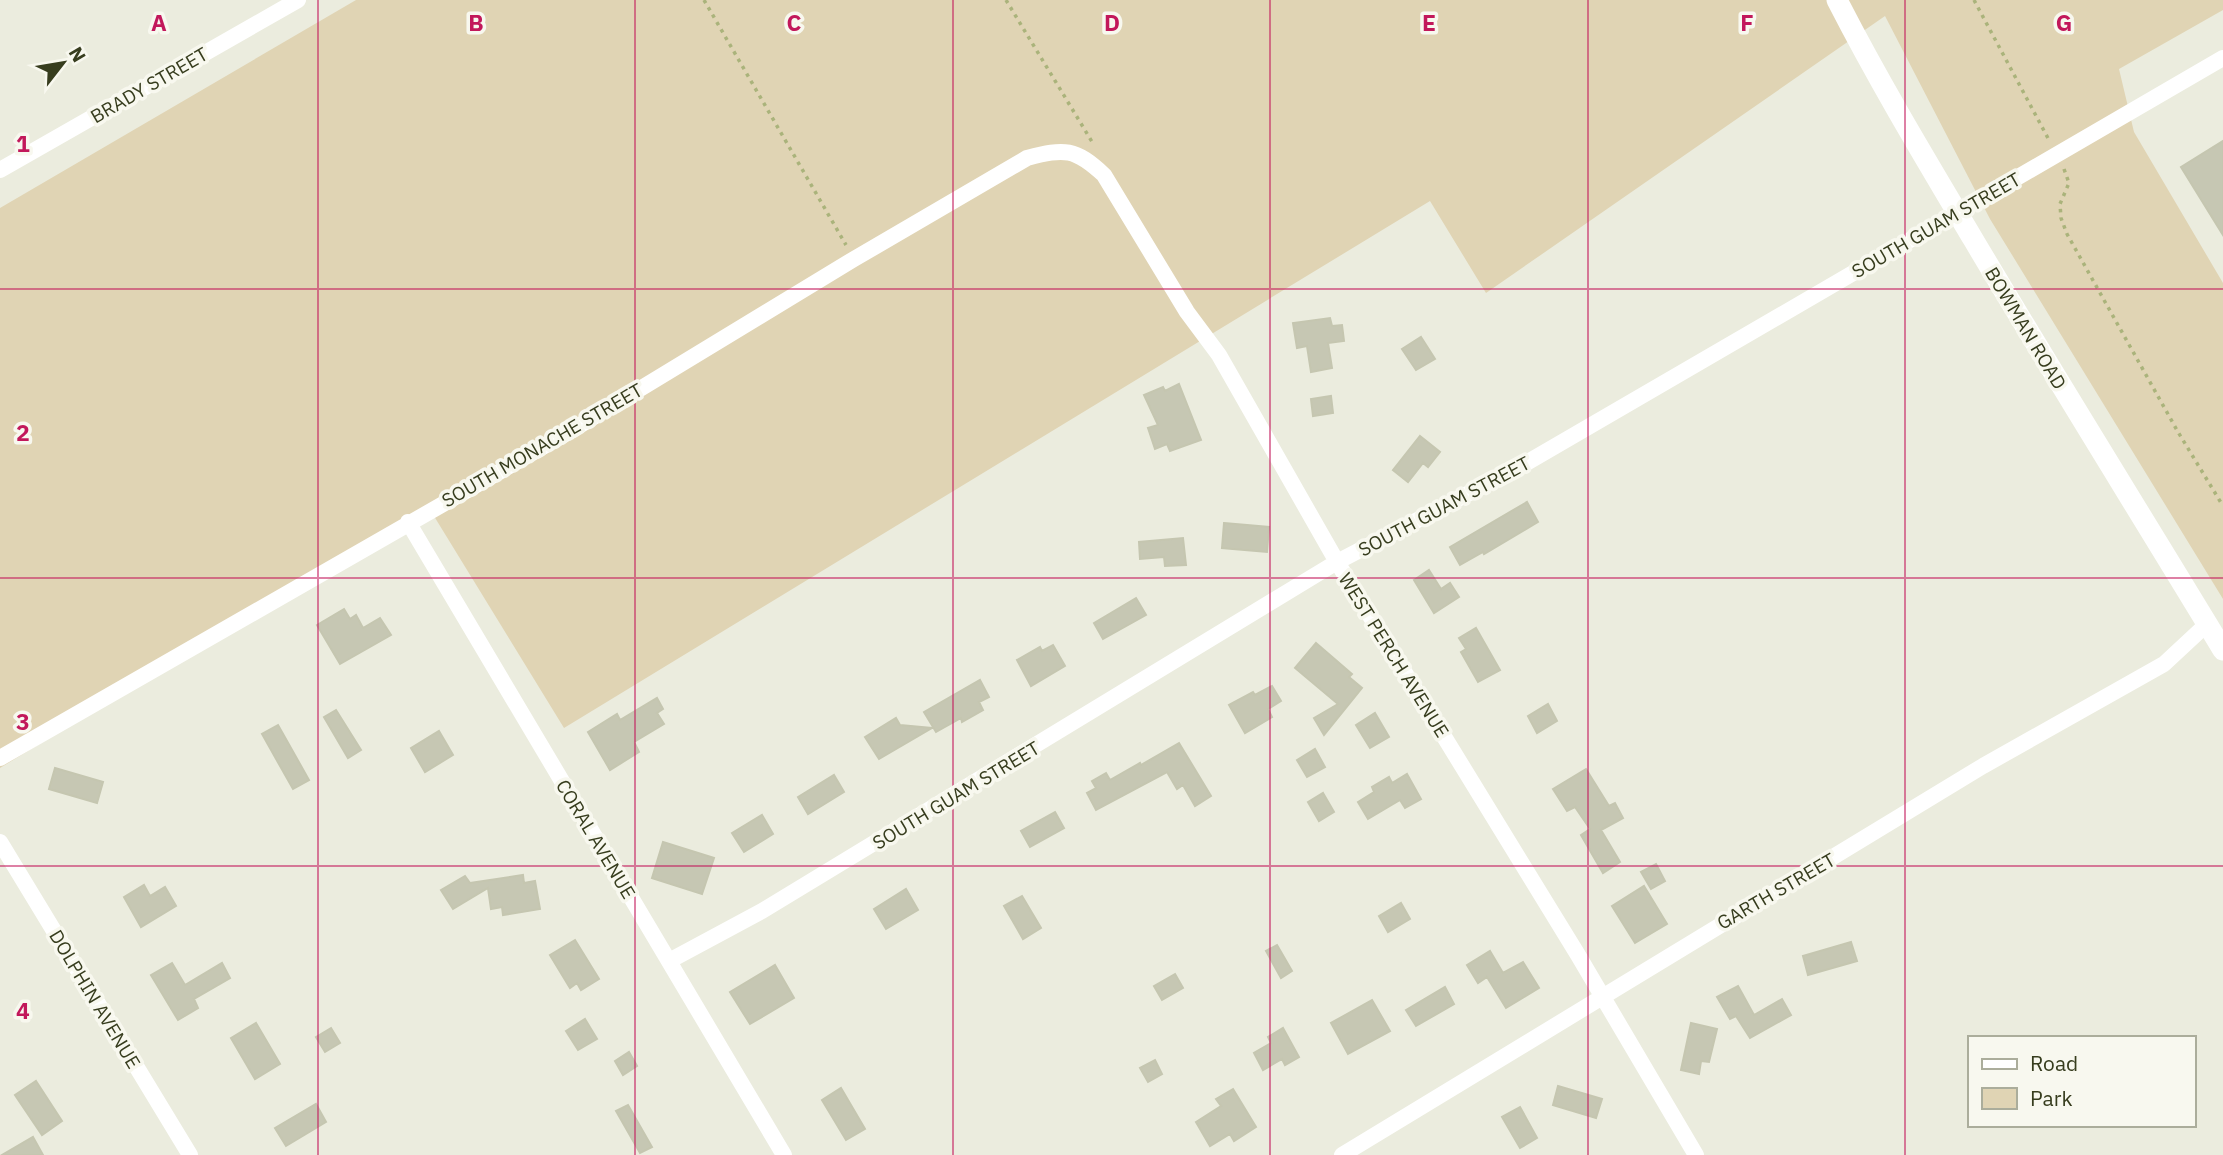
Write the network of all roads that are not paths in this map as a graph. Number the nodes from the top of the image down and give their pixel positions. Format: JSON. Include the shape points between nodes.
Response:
{"nodes":[{"id":1,"x":298,"y":0,"type":"edge"},
{"id":2,"x":1837,"y":0,"type":"edge"},
{"id":3,"x":2222,"y":60,"type":"edge"},
{"id":4,"x":1087,"y":159,"type":"joint"},
{"id":5,"x":0,"y":170,"type":"edge"},
{"id":6,"x":1958,"y":213,"type":"junction"},
{"id":7,"x":408,"y":523,"type":"junction"},
{"id":8,"x":1337,"y":562,"type":"junction"},
{"id":9,"x":2207,"y":624,"type":"junction"},
{"id":10,"x":2223,"y":650,"type":"edge"},
{"id":11,"x":0,"y":758,"type":"edge"},
{"id":12,"x":0,"y":842,"type":"edge"},
{"id":13,"x":669,"y":961,"type":"junction"},
{"id":14,"x":1602,"y":995,"type":"junction"},
{"id":15,"x":190,"y":1155,"type":"edge"},
{"id":16,"x":784,"y":1155,"type":"edge"},
{"id":17,"x":1342,"y":1155,"type":"edge"},
{"id":18,"x":1696,"y":1155,"type":"edge"}],
"edges":[{"from":1,"to":5,"type":"street","name":"BRADY STREET"},
{"from":2,"to":6,"type":"main road","name":"BOWMAN ROAD"},
{"from":3,"to":6,"type":"street","name":"SOUTH GUAM STREET"},
{"from":4,"to":7,"type":"street","name":"SOUTH MONACHE STREET","via":[[1074,152],[1054,151],[1027,158]]},
{"from":4,"to":8,"type":"street","name":"WEST PERCH AVENUE","via":[[1104,175],[1186,312],[1219,355]]},
{"from":6,"to":8,"type":"street","name":"SOUTH GUAM STREET","via":[[1521,466]]},
{"from":6,"to":9,"type":"main road","name":"BOWMAN ROAD"},
{"from":7,"to":11,"type":"street","name":"SOUTH MONACHE STREET"},
{"from":7,"to":13,"type":"street","name":"CORAL AVENUE"},
{"from":8,"to":13,"type":"street","name":"SOUTH GUAM STREET","via":[[774,904]]},
{"from":8,"to":14,"type":"street","name":"WEST PERCH AVENUE"},
{"from":9,"to":10,"type":"main road","name":"BOWMAN ROAD"},
{"from":9,"to":14,"type":"street","name":"GARTH STREET","via":[[2164,664],[1983,766]]},
{"from":12,"to":15,"type":"street","name":"DOLPHIN AVENUE"},
{"from":13,"to":16,"type":"street","name":"CORAL AVENUE"},
{"from":14,"to":17,"type":"street","name":"GARTH STREET"},
{"from":14,"to":18,"type":"street","name":"WEST PERCH AVENUE"}]}
